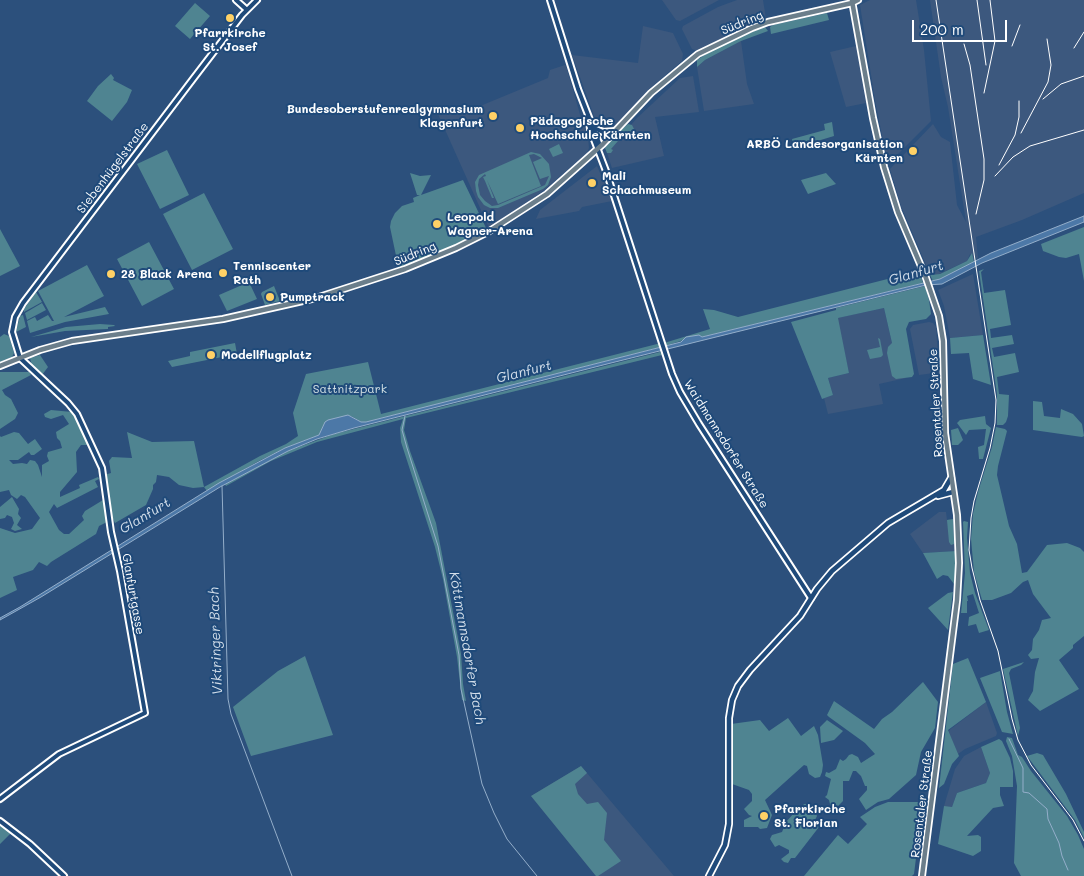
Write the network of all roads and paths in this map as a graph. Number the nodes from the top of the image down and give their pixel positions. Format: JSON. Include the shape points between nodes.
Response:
{"nodes":[{"id":1,"x":236,"y":0,"type":"edge"},
{"id":2,"x":257,"y":0,"type":"edge"},
{"id":3,"x":550,"y":0,"type":"edge"},
{"id":4,"x":858,"y":0,"type":"edge"},
{"id":5,"x":852,"y":1,"type":"edge"},
{"id":6,"x":246,"y":9,"type":"junction"},
{"id":7,"x":588,"y":116,"type":"junction"},
{"id":8,"x":594,"y":128,"type":"junction"},
{"id":9,"x":615,"y":131,"type":"junction"},
{"id":10,"x":598,"y":148,"type":"junction"},
{"id":11,"x":20,"y":358,"type":"junction"},
{"id":12,"x":0,"y":366,"type":"edge"},
{"id":13,"x":951,"y":478,"type":"junction"},
{"id":14,"x":944,"y":490,"type":"junction"},
{"id":15,"x":953,"y":492,"type":"junction"},
{"id":16,"x":935,"y":497,"type":"junction"},
{"id":17,"x":811,"y":598,"type":"junction"},
{"id":18,"x":0,"y":799,"type":"edge"},
{"id":19,"x":0,"y":821,"type":"edge"},
{"id":20,"x":64,"y":876,"type":"edge"},
{"id":21,"x":709,"y":876,"type":"edge"},
{"id":22,"x":922,"y":876,"type":"edge"}],
"edges":[{"from":1,"to":6,"type":"street"},
{"from":2,"to":6,"type":"street","name":"Siebenhügelstraße"},
{"from":3,"to":7,"type":"street","name":"Waidmannsdorfer Straße"},
{"from":4,"to":5,"type":"main road","name":"Südring"},
{"from":5,"to":9,"type":"main road","name":"Südring","via":[[768,22],[710,48],[660,85]]},
{"from":5,"to":13,"type":"main road","name":"Rosentaler Straße","via":[[884,167],[901,220],[937,308],[942,333],[945,426]]},
{"from":6,"to":11,"type":"street","name":"Siebenhügelstraße","via":[[20,307],[12,332]]},
{"from":7,"to":8,"type":"street","name":"Waidmannsdorfer Straße"},
{"from":7,"to":10,"type":"street","name":"Waidmannsdorfer Straße"},
{"from":8,"to":9,"type":"street","via":[[603,132]]},
{"from":8,"to":10,"type":"street","name":"Waidmannsdorfer Straße"},
{"from":9,"to":10,"type":"main road","name":"Südring"},
{"from":10,"to":11,"type":"main road","name":"Südring","via":[[564,180],[511,218],[472,240],[405,269],[276,307],[223,319],[72,341]]},
{"from":10,"to":17,"type":"street","name":"Waidmannsdorfer Straße","via":[[660,343],[687,404]]},
{"from":11,"to":12,"type":"main road","name":"Südring"},
{"from":11,"to":18,"type":"street","name":"Glanfurtgasse","via":[[77,414],[102,468],[145,713],[59,754]]},
{"from":13,"to":14,"type":"main road"},
{"from":13,"to":15,"type":"main road","name":"Rosentaler Straße"},
{"from":14,"to":15,"type":"main road"},
{"from":14,"to":16,"type":"main road"},
{"from":15,"to":16,"type":"main road"},
{"from":15,"to":22,"type":"main road","name":"Rosentaler Straße","via":[[959,581]]},
{"from":16,"to":17,"type":"main road","via":[[876,532],[832,571]]},
{"from":17,"to":21,"type":"main road","via":[[792,625],[747,674],[732,700],[729,718],[729,824],[725,845]]},
{"from":19,"to":20,"type":"street"}]}
